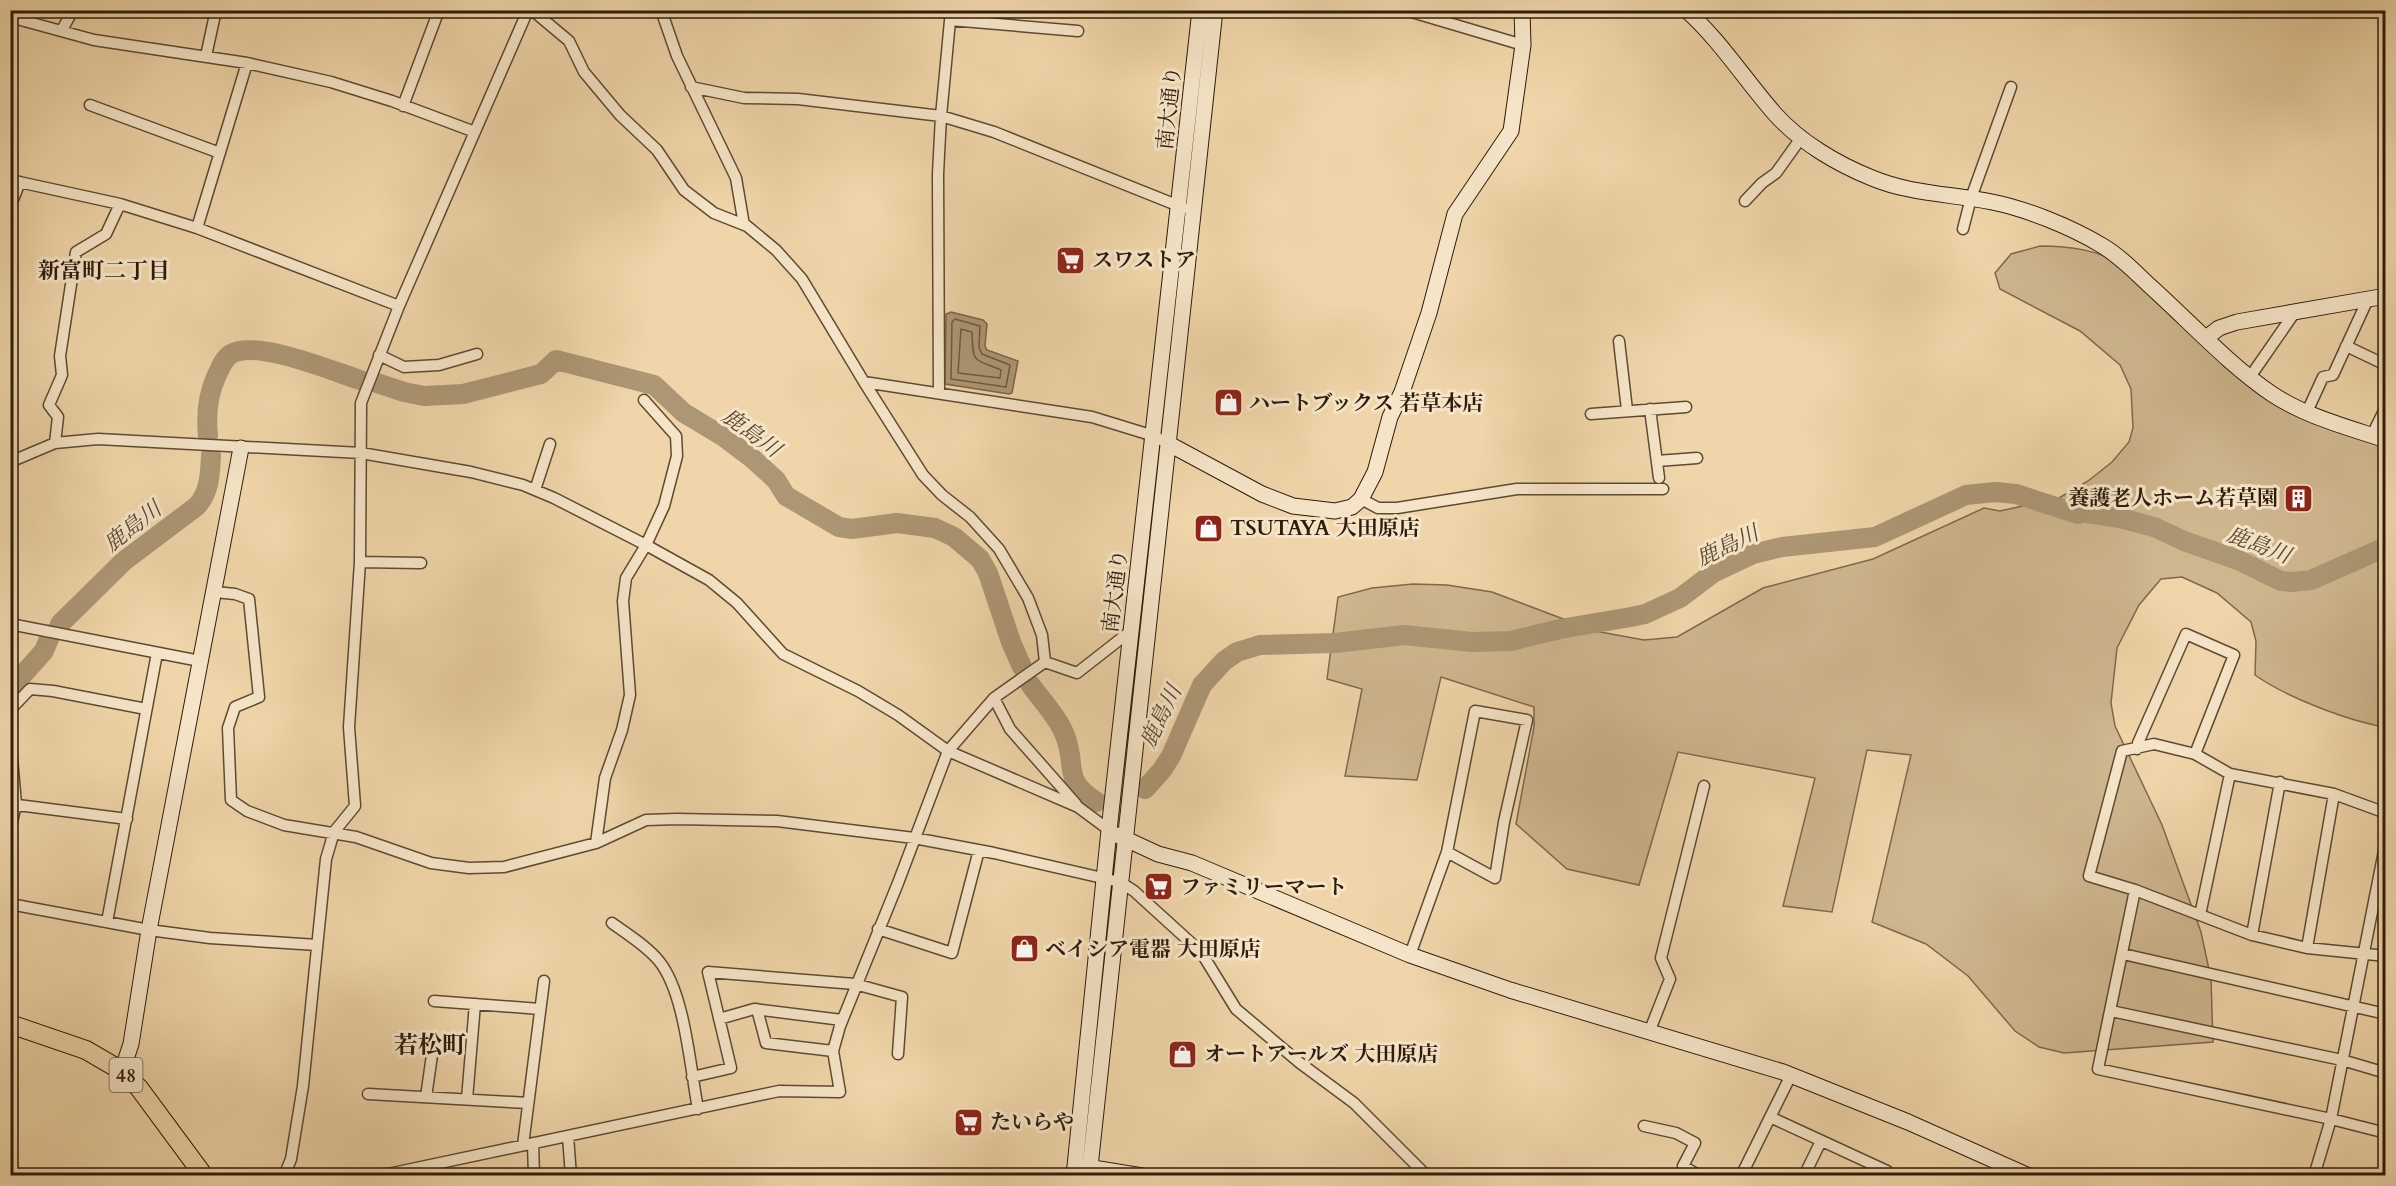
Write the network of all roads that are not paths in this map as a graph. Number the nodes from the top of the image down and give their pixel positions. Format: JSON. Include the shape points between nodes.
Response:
{"nodes":[{"id":1,"x":73,"y":10,"type":"edge"},
{"id":2,"x":216,"y":10,"type":"edge"},
{"id":3,"x":439,"y":10,"type":"edge"},
{"id":4,"x":530,"y":10,"type":"edge"},
{"id":5,"x":661,"y":10,"type":"edge"},
{"id":6,"x":1200,"y":10,"type":"edge"},
{"id":7,"x":1215,"y":10,"type":"edge"},
{"id":8,"x":1405,"y":10,"type":"edge"},
{"id":9,"x":1522,"y":10,"type":"edge"},
{"id":10,"x":1686,"y":10,"type":"edge"},
{"id":11,"x":950,"y":15,"type":"edge"},
{"id":12,"x":10,"y":17,"type":"edge"},
{"id":13,"x":62,"y":30,"type":"junction"},
{"id":14,"x":1078,"y":31,"type":"dead end"},
{"id":15,"x":1523,"y":45,"type":"junction"},
{"id":16,"x":206,"y":56,"type":"junction"},
{"id":17,"x":248,"y":63,"type":"junction"},
{"id":18,"x":691,"y":87,"type":"junction"},
{"id":19,"x":2011,"y":87,"type":"dead end"},
{"id":20,"x":90,"y":105,"type":"dead end"},
{"id":21,"x":404,"y":105,"type":"junction"},
{"id":22,"x":941,"y":116,"type":"junction"},
{"id":23,"x":475,"y":132,"type":"junction"},
{"id":24,"x":1801,"y":138,"type":"junction"},
{"id":25,"x":220,"y":153,"type":"junction"},
{"id":26,"x":15,"y":181,"type":"edge"},
{"id":27,"x":1971,"y":198,"type":"junction"},
{"id":28,"x":1745,"y":201,"type":"dead end"},
{"id":29,"x":120,"y":204,"type":"junction"},
{"id":30,"x":10,"y":207,"type":"edge"},
{"id":31,"x":1186,"y":209,"type":"junction"},
{"id":32,"x":744,"y":225,"type":"junction"},
{"id":33,"x":197,"y":228,"type":"junction"},
{"id":34,"x":1964,"y":229,"type":"dead end"},
{"id":35,"x":2385,"y":296,"type":"edge"},
{"id":36,"x":2368,"y":299,"type":"junction"},
{"id":37,"x":399,"y":306,"type":"junction"},
{"id":38,"x":2295,"y":312,"type":"junction"},
{"id":39,"x":2206,"y":338,"type":"junction"},
{"id":40,"x":1619,"y":341,"type":"dead end"},
{"id":41,"x":2346,"y":346,"type":"junction"},
{"id":42,"x":477,"y":354,"type":"dead end"},
{"id":43,"x":379,"y":355,"type":"junction"},
{"id":44,"x":2385,"y":365,"type":"edge"},
{"id":45,"x":2250,"y":377,"type":"junction"},
{"id":46,"x":864,"y":382,"type":"junction"},
{"id":47,"x":939,"y":393,"type":"junction"},
{"id":48,"x":644,"y":400,"type":"dead end"},
{"id":49,"x":2385,"y":406,"type":"edge"},
{"id":50,"x":1686,"y":407,"type":"dead end"},
{"id":51,"x":1650,"y":409,"type":"junction"},
{"id":52,"x":1627,"y":410,"type":"junction"},
{"id":53,"x":1592,"y":414,"type":"dead end"},
{"id":54,"x":2306,"y":414,"type":"junction"},
{"id":55,"x":1154,"y":436,"type":"junction"},
{"id":56,"x":2379,"y":437,"type":"edge"},
{"id":57,"x":55,"y":443,"type":"junction"},
{"id":58,"x":550,"y":444,"type":"dead end"},
{"id":59,"x":1169,"y":444,"type":"junction"},
{"id":60,"x":241,"y":448,"type":"junction"},
{"id":61,"x":361,"y":453,"type":"junction"},
{"id":62,"x":1696,"y":458,"type":"dead end"},
{"id":63,"x":1657,"y":461,"type":"junction"},
{"id":64,"x":10,"y":462,"type":"edge"},
{"id":65,"x":535,"y":490,"type":"junction"},
{"id":66,"x":1361,"y":499,"type":"junction"},
{"id":67,"x":646,"y":545,"type":"junction"},
{"id":68,"x":360,"y":562,"type":"junction"},
{"id":69,"x":421,"y":563,"type":"dead end"},
{"id":70,"x":214,"y":592,"type":"junction"},
{"id":71,"x":10,"y":624,"type":"edge"},
{"id":72,"x":1132,"y":630,"type":"junction"},
{"id":73,"x":158,"y":653,"type":"junction"},
{"id":74,"x":201,"y":661,"type":"junction"},
{"id":75,"x":1045,"y":662,"type":"junction"},
{"id":76,"x":994,"y":698,"type":"junction"},
{"id":77,"x":146,"y":709,"type":"junction"},
{"id":78,"x":10,"y":710,"type":"edge"},
{"id":79,"x":10,"y":735,"type":"edge"},
{"id":80,"x":2137,"y":749,"type":"junction"},
{"id":81,"x":948,"y":751,"type":"junction"},
{"id":82,"x":2194,"y":754,"type":"junction"},
{"id":83,"x":2230,"y":774,"type":"junction"},
{"id":84,"x":2280,"y":782,"type":"junction"},
{"id":85,"x":1704,"y":786,"type":"dead end"},
{"id":86,"x":2334,"y":794,"type":"junction"},
{"id":87,"x":13,"y":804,"type":"edge"},
{"id":88,"x":1078,"y":807,"type":"junction"},
{"id":89,"x":2385,"y":813,"type":"edge"},
{"id":90,"x":127,"y":819,"type":"junction"},
{"id":91,"x":1109,"y":830,"type":"junction"},
{"id":92,"x":10,"y":831,"type":"edge"},
{"id":93,"x":333,"y":832,"type":"junction"},
{"id":94,"x":914,"y":838,"type":"junction"},
{"id":95,"x":1125,"y":840,"type":"junction"},
{"id":96,"x":2385,"y":841,"type":"edge"},
{"id":97,"x":596,"y":843,"type":"junction"},
{"id":98,"x":979,"y":850,"type":"junction"},
{"id":99,"x":1447,"y":852,"type":"junction"},
{"id":100,"x":1104,"y":879,"type":"junction"},
{"id":101,"x":2382,"y":881,"type":"edge"},
{"id":102,"x":1120,"y":882,"type":"junction"},
{"id":103,"x":2135,"y":890,"type":"junction"},
{"id":104,"x":10,"y":904,"type":"edge"},
{"id":105,"x":2200,"y":915,"type":"junction"},
{"id":106,"x":107,"y":922,"type":"junction"},
{"id":107,"x":612,"y":923,"type":"dead end"},
{"id":108,"x":878,"y":929,"type":"junction"},
{"id":109,"x":149,"y":930,"type":"junction"},
{"id":110,"x":2252,"y":935,"type":"junction"},
{"id":111,"x":317,"y":945,"type":"junction"},
{"id":112,"x":2307,"y":948,"type":"junction"},
{"id":113,"x":2123,"y":954,"type":"junction"},
{"id":114,"x":2364,"y":954,"type":"junction"},
{"id":115,"x":1410,"y":955,"type":"junction"},
{"id":116,"x":2385,"y":956,"type":"edge"},
{"id":117,"x":544,"y":981,"type":"dead end"},
{"id":118,"x":855,"y":984,"type":"junction"},
{"id":119,"x":434,"y":1001,"type":"dead end"},
{"id":120,"x":475,"y":1004,"type":"junction"},
{"id":121,"x":2354,"y":1005,"type":"junction"},
{"id":122,"x":540,"y":1009,"type":"junction"},
{"id":123,"x":758,"y":1009,"type":"junction"},
{"id":124,"x":2111,"y":1011,"type":"junction"},
{"id":125,"x":2385,"y":1014,"type":"edge"},
{"id":126,"x":719,"y":1019,"type":"junction"},
{"id":127,"x":842,"y":1020,"type":"junction"},
{"id":128,"x":10,"y":1024,"type":"edge"},
{"id":129,"x":1650,"y":1030,"type":"junction"},
{"id":130,"x":433,"y":1048,"type":"dead end"},
{"id":131,"x":833,"y":1051,"type":"junction"},
{"id":132,"x":898,"y":1054,"type":"dead end"},
{"id":133,"x":2342,"y":1060,"type":"junction"},
{"id":134,"x":122,"y":1071,"type":"junction"},
{"id":135,"x":2385,"y":1073,"type":"edge"},
{"id":136,"x":1791,"y":1075,"type":"junction"},
{"id":137,"x":692,"y":1077,"type":"junction"},
{"id":138,"x":368,"y":1094,"type":"dead end"},
{"id":139,"x":426,"y":1097,"type":"junction"},
{"id":140,"x":467,"y":1100,"type":"junction"},
{"id":141,"x":528,"y":1103,"type":"junction"},
{"id":142,"x":698,"y":1109,"type":"junction"},
{"id":143,"x":1770,"y":1117,"type":"junction"},
{"id":144,"x":2331,"y":1119,"type":"junction"},
{"id":145,"x":1644,"y":1126,"type":"dead end"},
{"id":146,"x":2385,"y":1133,"type":"edge"},
{"id":147,"x":568,"y":1136,"type":"junction"},
{"id":148,"x":1821,"y":1141,"type":"junction"},
{"id":149,"x":528,"y":1144,"type":"junction"},
{"id":150,"x":419,"y":1171,"type":"edge"},
{"id":151,"x":1082,"y":1171,"type":"edge"},
{"id":152,"x":1887,"y":1172,"type":"dead end"},
{"id":153,"x":204,"y":1176,"type":"edge"},
{"id":154,"x":284,"y":1176,"type":"edge"},
{"id":155,"x":350,"y":1176,"type":"edge"},
{"id":156,"x":534,"y":1176,"type":"edge"},
{"id":157,"x":571,"y":1176,"type":"edge"},
{"id":158,"x":1142,"y":1176,"type":"edge"},
{"id":159,"x":1427,"y":1176,"type":"edge"},
{"id":160,"x":1700,"y":1176,"type":"edge"},
{"id":161,"x":1741,"y":1176,"type":"edge"},
{"id":162,"x":1804,"y":1176,"type":"edge"},
{"id":163,"x":2029,"y":1176,"type":"edge"},
{"id":164,"x":2313,"y":1176,"type":"edge"}],
"edges":[{"from":1,"to":13,"type":"street"},
{"from":2,"to":16,"type":"street"},
{"from":3,"to":21,"type":"street"},
{"from":4,"to":23,"type":"street"},
{"from":4,"to":32,"type":"street","via":[[569,41],[584,72],[620,115],[657,150],[684,190],[714,213]]},
{"from":5,"to":18,"type":"street"},
{"from":6,"to":31,"type":"street","name":"南大通り"},
{"from":7,"to":31,"type":"street","name":"南大通り"},
{"from":8,"to":15,"type":"street"},
{"from":9,"to":15,"type":"street"},
{"from":10,"to":24,"type":"street","via":[[1776,116]]},
{"from":11,"to":14,"type":"street"},
{"from":11,"to":22,"type":"street"},
{"from":12,"to":13,"type":"street"},
{"from":13,"to":16,"type":"street","via":[[94,40]]},
{"from":15,"to":66,"type":"street","via":[[1511,131],[1455,214],[1429,313],[1390,417],[1375,472]]},
{"from":16,"to":17,"type":"street"},
{"from":17,"to":21,"type":"street","via":[[331,82]]},
{"from":17,"to":25,"type":"street"},
{"from":18,"to":22,"type":"street","via":[[744,98],[798,99]]},
{"from":18,"to":32,"type":"street","via":[[736,178]]},
{"from":19,"to":27,"type":"street"},
{"from":20,"to":25,"type":"street"},
{"from":21,"to":23,"type":"street"},
{"from":22,"to":31,"type":"street","via":[[994,132]]},
{"from":22,"to":47,"type":"street"},
{"from":23,"to":37,"type":"street"},
{"from":24,"to":27,"type":"street","via":[[1872,178]]},
{"from":24,"to":28,"type":"street","via":[[1776,173]]},
{"from":25,"to":33,"type":"street"},
{"from":26,"to":29,"type":"street"},
{"from":26,"to":30,"type":"street"},
{"from":27,"to":34,"type":"street"},
{"from":27,"to":39,"type":"street","via":[[2086,236],[2121,260]]},
{"from":29,"to":33,"type":"street"},
{"from":29,"to":57,"type":"street","via":[[106,234],[76,252],[60,356],[62,375],[49,405],[58,417]]},
{"from":31,"to":55,"type":"street","name":"南大通り"},
{"from":31,"to":59,"type":"street","name":"南大通り"},
{"from":32,"to":46,"type":"street","via":[[776,250],[802,279]]},
{"from":33,"to":37,"type":"street"},
{"from":35,"to":36,"type":"street"},
{"from":36,"to":38,"type":"street"},
{"from":36,"to":41,"type":"street"},
{"from":37,"to":43,"type":"street"},
{"from":38,"to":39,"type":"street","via":[[2237,322]]},
{"from":38,"to":45,"type":"street"},
{"from":39,"to":45,"type":"street"},
{"from":40,"to":52,"type":"street"},
{"from":41,"to":44,"type":"street"},
{"from":41,"to":54,"type":"street","via":[[2333,375],[2323,377]]},
{"from":42,"to":43,"type":"street","via":[[439,365],[404,367]]},
{"from":43,"to":61,"type":"street","via":[[361,404]]},
{"from":45,"to":54,"type":"street"},
{"from":46,"to":47,"type":"street"},
{"from":46,"to":75,"type":"street","via":[[923,475],[999,549],[1028,598],[1042,635]]},
{"from":47,"to":55,"type":"street","via":[[1092,417]]},
{"from":48,"to":67,"type":"street","via":[[676,436],[676,456],[664,506]]},
{"from":49,"to":56,"type":"street"},
{"from":50,"to":51,"type":"street"},
{"from":51,"to":52,"type":"street"},
{"from":51,"to":63,"type":"street"},
{"from":52,"to":53,"type":"street"},
{"from":54,"to":56,"type":"street"},
{"from":55,"to":59,"type":"street"},
{"from":55,"to":72,"type":"street","name":"南大通り"},
{"from":57,"to":60,"type":"street","via":[[98,439]]},
{"from":57,"to":64,"type":"street"},
{"from":58,"to":65,"type":"street"},
{"from":59,"to":66,"type":"street","via":[[1262,494],[1293,506],[1335,511],[1352,507]]},
{"from":59,"to":95,"type":"street","name":"南大通り"},
{"from":60,"to":61,"type":"street"},
{"from":60,"to":70,"type":"street"},
{"from":61,"to":65,"type":"street","via":[[471,472]]},
{"from":61,"to":68,"type":"street"},
{"from":62,"to":63,"type":"street"},
{"from":63,"to":66,"type":"street","via":[[1661,484],[1517,489],[1397,508],[1378,508]]},
{"from":65,"to":67,"type":"street"},
{"from":67,"to":81,"type":"street","via":[[709,580],[737,603],[783,654],[858,691]]},
{"from":67,"to":97,"type":"street","via":[[626,578],[623,601],[630,695],[605,778]]},
{"from":68,"to":69,"type":"street"},
{"from":68,"to":93,"type":"street","via":[[349,727],[355,806]]},
{"from":70,"to":74,"type":"street"},
{"from":70,"to":93,"type":"street","via":[[249,599],[259,697],[235,708],[228,729],[231,800],[247,811],[284,825]]},
{"from":71,"to":73,"type":"street"},
{"from":72,"to":75,"type":"street","via":[[1077,673]]},
{"from":72,"to":91,"type":"street","name":"南大通り"},
{"from":73,"to":74,"type":"street"},
{"from":73,"to":77,"type":"street"},
{"from":74,"to":109,"type":"street"},
{"from":75,"to":76,"type":"street"},
{"from":76,"to":81,"type":"street"},
{"from":76,"to":88,"type":"street","via":[[1010,729]]},
{"from":77,"to":78,"type":"street","via":[[30,689]]},
{"from":77,"to":90,"type":"street"},
{"from":79,"to":87,"type":"street"},
{"from":80,"to":82,"type":"street","via":[[2154,744]]},
{"from":80,"to":82,"type":"street","via":[[2186,634],[2234,655]]},
{"from":80,"to":103,"type":"street","via":[[2122,751],[2089,876]]},
{"from":81,"to":88,"type":"street"},
{"from":81,"to":94,"type":"street"},
{"from":82,"to":83,"type":"street"},
{"from":83,"to":84,"type":"street"},
{"from":83,"to":105,"type":"street"},
{"from":84,"to":86,"type":"street"},
{"from":84,"to":110,"type":"street"},
{"from":85,"to":129,"type":"street","via":[[1661,958],[1670,979]]},
{"from":86,"to":89,"type":"street"},
{"from":86,"to":112,"type":"street"},
{"from":87,"to":90,"type":"street"},
{"from":87,"to":92,"type":"street"},
{"from":88,"to":91,"type":"street"},
{"from":90,"to":106,"type":"street"},
{"from":91,"to":95,"type":"street"},
{"from":91,"to":100,"type":"street","name":"南大通り"},
{"from":93,"to":97,"type":"street","via":[[431,863],[469,868],[504,867]]},
{"from":93,"to":111,"type":"street","via":[[326,859]]},
{"from":94,"to":97,"type":"street","via":[[777,821],[677,819],[646,820]]},
{"from":94,"to":98,"type":"street"},
{"from":94,"to":108,"type":"street"},
{"from":95,"to":102,"type":"street","name":"南大通り"},
{"from":95,"to":115,"type":"street","via":[[1192,863]]},
{"from":96,"to":101,"type":"street"},
{"from":98,"to":100,"type":"street"},
{"from":98,"to":108,"type":"street","via":[[952,953]]},
{"from":99,"to":99,"type":"street","via":[[1496,878],[1527,720],[1475,711]]},
{"from":99,"to":115,"type":"street"},
{"from":100,"to":102,"type":"street"},
{"from":100,"to":151,"type":"street","name":"南大通り"},
{"from":101,"to":114,"type":"street"},
{"from":102,"to":151,"type":"street","name":"南大通り"},
{"from":102,"to":159,"type":"street","via":[[1202,952],[1236,1009],[1354,1103]]},
{"from":103,"to":105,"type":"street"},
{"from":103,"to":113,"type":"street"},
{"from":104,"to":106,"type":"street"},
{"from":105,"to":110,"type":"street"},
{"from":106,"to":109,"type":"street"},
{"from":107,"to":137,"type":"street","via":[[657,958],[669,975]]},
{"from":108,"to":118,"type":"street"},
{"from":109,"to":111,"type":"street"},
{"from":109,"to":134,"type":"street","via":[[131,1044]]},
{"from":110,"to":112,"type":"street"},
{"from":111,"to":154,"type":"street","via":[[303,1086],[291,1159]]},
{"from":112,"to":114,"type":"street"},
{"from":113,"to":121,"type":"street"},
{"from":113,"to":124,"type":"street"},
{"from":114,"to":116,"type":"street"},
{"from":114,"to":121,"type":"street"},
{"from":115,"to":129,"type":"street","via":[[1510,990]]},
{"from":117,"to":122,"type":"street"},
{"from":118,"to":126,"type":"street","via":[[708,972]]},
{"from":118,"to":127,"type":"street"},
{"from":118,"to":132,"type":"street","via":[[902,997]]},
{"from":119,"to":120,"type":"street"},
{"from":120,"to":122,"type":"street"},
{"from":120,"to":140,"type":"street"},
{"from":121,"to":125,"type":"street"},
{"from":121,"to":133,"type":"street"},
{"from":122,"to":141,"type":"street"},
{"from":123,"to":126,"type":"street"},
{"from":123,"to":127,"type":"street"},
{"from":123,"to":131,"type":"street","via":[[766,1043]]},
{"from":124,"to":133,"type":"street"},
{"from":124,"to":144,"type":"street","via":[[2098,1069]]},
{"from":126,"to":137,"type":"street","via":[[731,1068]]},
{"from":127,"to":131,"type":"street"},
{"from":128,"to":134,"type":"main road","number":"48","via":[[86,1050]]},
{"from":129,"to":136,"type":"street"},
{"from":130,"to":139,"type":"street"},
{"from":131,"to":142,"type":"street","via":[[840,1092],[779,1092]]},
{"from":133,"to":135,"type":"street"},
{"from":133,"to":144,"type":"street"},
{"from":134,"to":153,"type":"main road","number":"48"},
{"from":136,"to":143,"type":"street"},
{"from":136,"to":163,"type":"street"},
{"from":137,"to":142,"type":"street"},
{"from":138,"to":139,"type":"street"},
{"from":139,"to":140,"type":"street"},
{"from":140,"to":141,"type":"street"},
{"from":141,"to":149,"type":"street"},
{"from":142,"to":147,"type":"street"},
{"from":143,"to":148,"type":"street"},
{"from":143,"to":161,"type":"street"},
{"from":144,"to":146,"type":"street"},
{"from":144,"to":164,"type":"street"},
{"from":145,"to":160,"type":"street","via":[[1676,1133],[1695,1143],[1683,1166]]},
{"from":147,"to":149,"type":"street"},
{"from":147,"to":157,"type":"street"},
{"from":148,"to":152,"type":"street"},
{"from":148,"to":162,"type":"street"},
{"from":149,"to":150,"type":"street"},
{"from":149,"to":156,"type":"street"},
{"from":150,"to":155,"type":"street"},
{"from":151,"to":158,"type":"street"}]}
